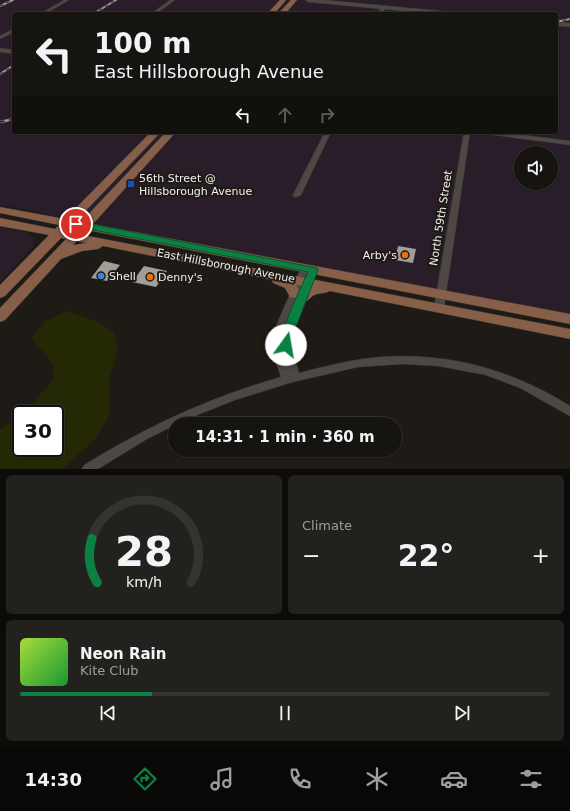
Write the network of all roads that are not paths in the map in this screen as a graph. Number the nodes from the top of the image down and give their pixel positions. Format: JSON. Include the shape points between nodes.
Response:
{"nodes":[{"id":1,"x":67,"y":0,"type":"edge"},
{"id":2,"x":173,"y":0,"type":"edge"},
{"id":3,"x":283,"y":0,"type":"edge"},
{"id":4,"x":294,"y":0,"type":"edge"},
{"id":5,"x":308,"y":0,"type":"edge"},
{"id":6,"x":384,"y":7,"type":"junction"},
{"id":7,"x":46,"y":12,"type":"edge"},
{"id":8,"x":156,"y":12,"type":"edge"},
{"id":9,"x":272,"y":12,"type":"edge"},
{"id":10,"x":283,"y":12,"type":"edge"},
{"id":11,"x":381,"y":12,"type":"edge"},
{"id":12,"x":433,"y":12,"type":"edge"},
{"id":13,"x":558,"y":24,"type":"edge"},
{"id":14,"x":570,"y":25,"type":"edge"},
{"id":15,"x":12,"y":31,"type":"edge"},
{"id":16,"x":0,"y":38,"type":"edge"},
{"id":17,"x":0,"y":50,"type":"edge"},
{"id":18,"x":12,"y":52,"type":"edge"},
{"id":19,"x":154,"y":134,"type":"edge"},
{"id":20,"x":169,"y":134,"type":"edge"},
{"id":21,"x":327,"y":134,"type":"edge"},
{"id":22,"x":467,"y":134,"type":"edge"},
{"id":23,"x":501,"y":134,"type":"edge"},
{"id":24,"x":570,"y":143,"type":"edge"},
{"id":25,"x":297,"y":195,"type":"dead end"},
{"id":26,"x":88,"y":202,"type":"junction"},
{"id":27,"x":104,"y":204,"type":"junction"},
{"id":28,"x":0,"y":210,"type":"edge"},
{"id":29,"x":34,"y":216,"type":"junction"},
{"id":30,"x":0,"y":222,"type":"edge"},
{"id":31,"x":68,"y":223,"type":"junction"},
{"id":32,"x":23,"y":226,"type":"junction"},
{"id":33,"x":84,"y":226,"type":"junction"},
{"id":34,"x":120,"y":232,"type":"junction"},
{"id":35,"x":58,"y":233,"type":"junction"},
{"id":36,"x":75,"y":236,"type":"junction"},
{"id":37,"x":113,"y":244,"type":"junction"},
{"id":38,"x":34,"y":258,"type":"junction"},
{"id":39,"x":54,"y":259,"type":"junction"},
{"id":40,"x":309,"y":269,"type":"junction"},
{"id":41,"x":248,"y":271,"type":"junction"},
{"id":42,"x":304,"y":282,"type":"junction"},
{"id":43,"x":351,"y":291,"type":"junction"},
{"id":44,"x":0,"y":293,"type":"edge"},
{"id":45,"x":298,"y":296,"type":"junction"},
{"id":46,"x":440,"y":301,"type":"junction"},
{"id":47,"x":0,"y":317,"type":"edge"},
{"id":48,"x":570,"y":319,"type":"edge"},
{"id":49,"x":570,"y":334,"type":"edge"},
{"id":50,"x":291,"y":377,"type":"junction"},
{"id":51,"x":570,"y":412,"type":"edge"},
{"id":52,"x":88,"y":469,"type":"edge"}],
"edges":[{"from":1,"to":7,"type":"street"},
{"from":2,"to":8,"type":"street"},
{"from":3,"to":9,"type":"main road"},
{"from":4,"to":10,"type":"main road"},
{"from":5,"to":6,"type":"street"},
{"from":6,"to":11,"type":"street"},
{"from":6,"to":12,"type":"street"},
{"from":13,"to":14,"type":"street"},
{"from":15,"to":16,"type":"street"},
{"from":17,"to":18,"type":"street"},
{"from":19,"to":26,"type":"main road"},
{"from":20,"to":27,"type":"main road"},
{"from":21,"to":25,"type":"street"},
{"from":22,"to":46,"type":"street","name":"North 59th Street"},
{"from":23,"to":24,"type":"street"},
{"from":26,"to":29,"type":"main road","via":[[62,214]]},
{"from":26,"to":31,"type":"main road"},
{"from":27,"to":33,"type":"main road"},
{"from":27,"to":34,"type":"main road","via":[[103,220]]},
{"from":28,"to":29,"type":"main road","name":"East Hillsborough Avenue"},
{"from":29,"to":31,"type":"main road","name":"East Hillsborough Avenue"},
{"from":30,"to":32,"type":"main road","name":"East Hillsborough Avenue"},
{"from":31,"to":33,"type":"main road","name":"East Hillsborough Avenue"},
{"from":31,"to":35,"type":"main road"},
{"from":32,"to":35,"type":"main road","name":"East Hillsborough Avenue"},
{"from":32,"to":38,"type":"main road","via":[[39,240]]},
{"from":33,"to":34,"type":"main road","name":"East Hillsborough Avenue"},
{"from":33,"to":36,"type":"main road"},
{"from":34,"to":40,"type":"main road","name":"East Hillsborough Avenue"},
{"from":35,"to":36,"type":"main road","name":"East Hillsborough Avenue"},
{"from":35,"to":38,"type":"main road"},
{"from":36,"to":37,"type":"main road","name":"East Hillsborough Avenue"},
{"from":36,"to":39,"type":"main road"},
{"from":37,"to":39,"type":"main road","via":[[80,247]]},
{"from":37,"to":41,"type":"main road","name":"East Hillsborough Avenue"},
{"from":38,"to":44,"type":"main road"},
{"from":39,"to":47,"type":"main road"},
{"from":40,"to":42,"type":"street"},
{"from":40,"to":46,"type":"main road","name":"East Hillsborough Avenue"},
{"from":41,"to":42,"type":"main road","name":"East Hillsborough Avenue"},
{"from":41,"to":45,"type":"main road","via":[[284,282]]},
{"from":42,"to":43,"type":"main road","name":"East Hillsborough Avenue"},
{"from":42,"to":45,"type":"street"},
{"from":43,"to":45,"type":"main road","via":[[317,289]]},
{"from":43,"to":46,"type":"main road","name":"East Hillsborough Avenue"},
{"from":45,"to":50,"type":"street","via":[[278,333],[275,345]]},
{"from":46,"to":48,"type":"main road","name":"East Hillsborough Avenue"},
{"from":46,"to":49,"type":"main road","name":"East Hillsborough Avenue"},
{"from":50,"to":51,"type":"street","via":[[377,361],[440,362],[476,368],[504,378]]},
{"from":50,"to":52,"type":"street","via":[[250,389],[179,417]]}]}
